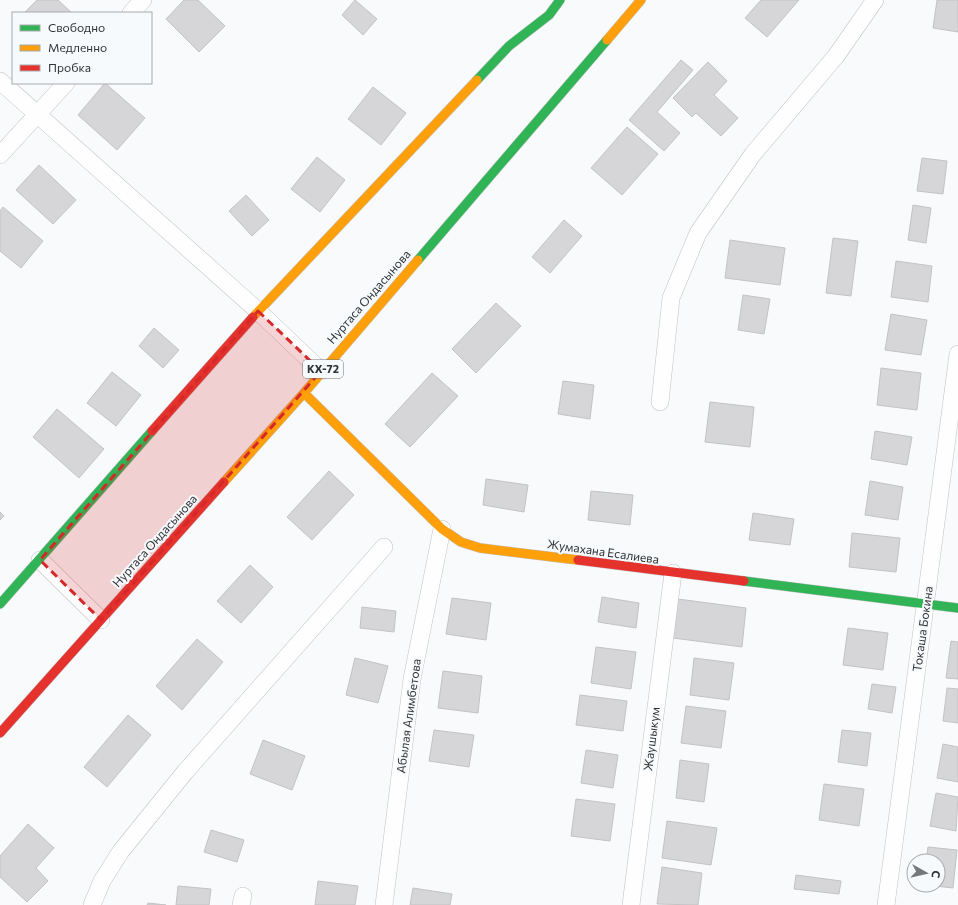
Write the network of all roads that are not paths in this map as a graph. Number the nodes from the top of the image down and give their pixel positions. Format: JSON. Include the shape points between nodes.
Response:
{"nodes":[{"id":1,"x":143,"y":0,"type":"edge"},
{"id":2,"x":560,"y":0,"type":"edge"},
{"id":3,"x":641,"y":0,"type":"edge"},
{"id":4,"x":875,"y":0,"type":"edge"},
{"id":5,"x":132,"y":12,"type":"edge"},
{"id":6,"x":0,"y":81,"type":"edge"},
{"id":7,"x":65,"y":84,"type":"edge"},
{"id":8,"x":38,"y":114,"type":"junction"},
{"id":9,"x":0,"y":155,"type":"edge"},
{"id":10,"x":258,"y":310,"type":"junction"},
{"id":11,"x":958,"y":354,"type":"edge"},
{"id":12,"x":321,"y":372,"type":"junction"},
{"id":13,"x":304,"y":393,"type":"junction"},
{"id":14,"x":660,"y":402,"type":"dead end"},
{"id":15,"x":442,"y":529,"type":"junction"},
{"id":16,"x":384,"y":547,"type":"dead end"},
{"id":17,"x":40,"y":560,"type":"junction"},
{"id":18,"x":673,"y":573,"type":"junction"},
{"id":19,"x":0,"y":604,"type":"edge"},
{"id":20,"x":926,"y":604,"type":"junction"},
{"id":21,"x":958,"y":608,"type":"edge"},
{"id":22,"x":101,"y":620,"type":"junction"},
{"id":23,"x":0,"y":733,"type":"edge"},
{"id":24,"x":92,"y":905,"type":"edge"},
{"id":25,"x":384,"y":905,"type":"edge"},
{"id":26,"x":631,"y":905,"type":"edge"},
{"id":27,"x":886,"y":905,"type":"edge"}],
"edges":[{"from":1,"to":5,"type":"street"},
{"from":2,"to":10,"type":"street","via":[[549,14],[509,46]]},
{"from":3,"to":12,"type":"street","name":"Нуртаса Ондасынова","number":"КХ-72"},
{"from":4,"to":14,"type":"street","via":[[836,56],[753,154],[698,233],[671,298]]},
{"from":6,"to":8,"type":"street"},
{"from":7,"to":8,"type":"street"},
{"from":8,"to":9,"type":"street"},
{"from":8,"to":10,"type":"street"},
{"from":10,"to":12,"type":"street"},
{"from":10,"to":17,"type":"street"},
{"from":11,"to":20,"type":"street","name":"Токаша Бокина"},
{"from":12,"to":13,"type":"street","name":"Нуртаса Ондасынова","number":"КХ-72"},
{"from":13,"to":15,"type":"street","name":"Жумахана Есалиева"},
{"from":13,"to":22,"type":"street","name":"Нуртаса Ондасынова","number":"КХ-72"},
{"from":15,"to":18,"type":"street","name":"Жумахана Есалиева","via":[[461,542],[480,548]]},
{"from":15,"to":25,"type":"street","name":"Абылая Алимбетова","via":[[412,679]]},
{"from":16,"to":24,"type":"street","via":[[185,772],[121,851],[102,881]]},
{"from":17,"to":19,"type":"street"},
{"from":17,"to":22,"type":"street"},
{"from":18,"to":20,"type":"street","name":"Жумахана Есалиева"},
{"from":18,"to":26,"type":"street","name":"Жаушыкум"},
{"from":20,"to":21,"type":"street","name":"Жумахана Есалиева"},
{"from":20,"to":27,"type":"street","name":"Токаша Бокина"},
{"from":22,"to":23,"type":"street","name":"Нуртаса Ондасынова","number":"КХ-72"}]}
